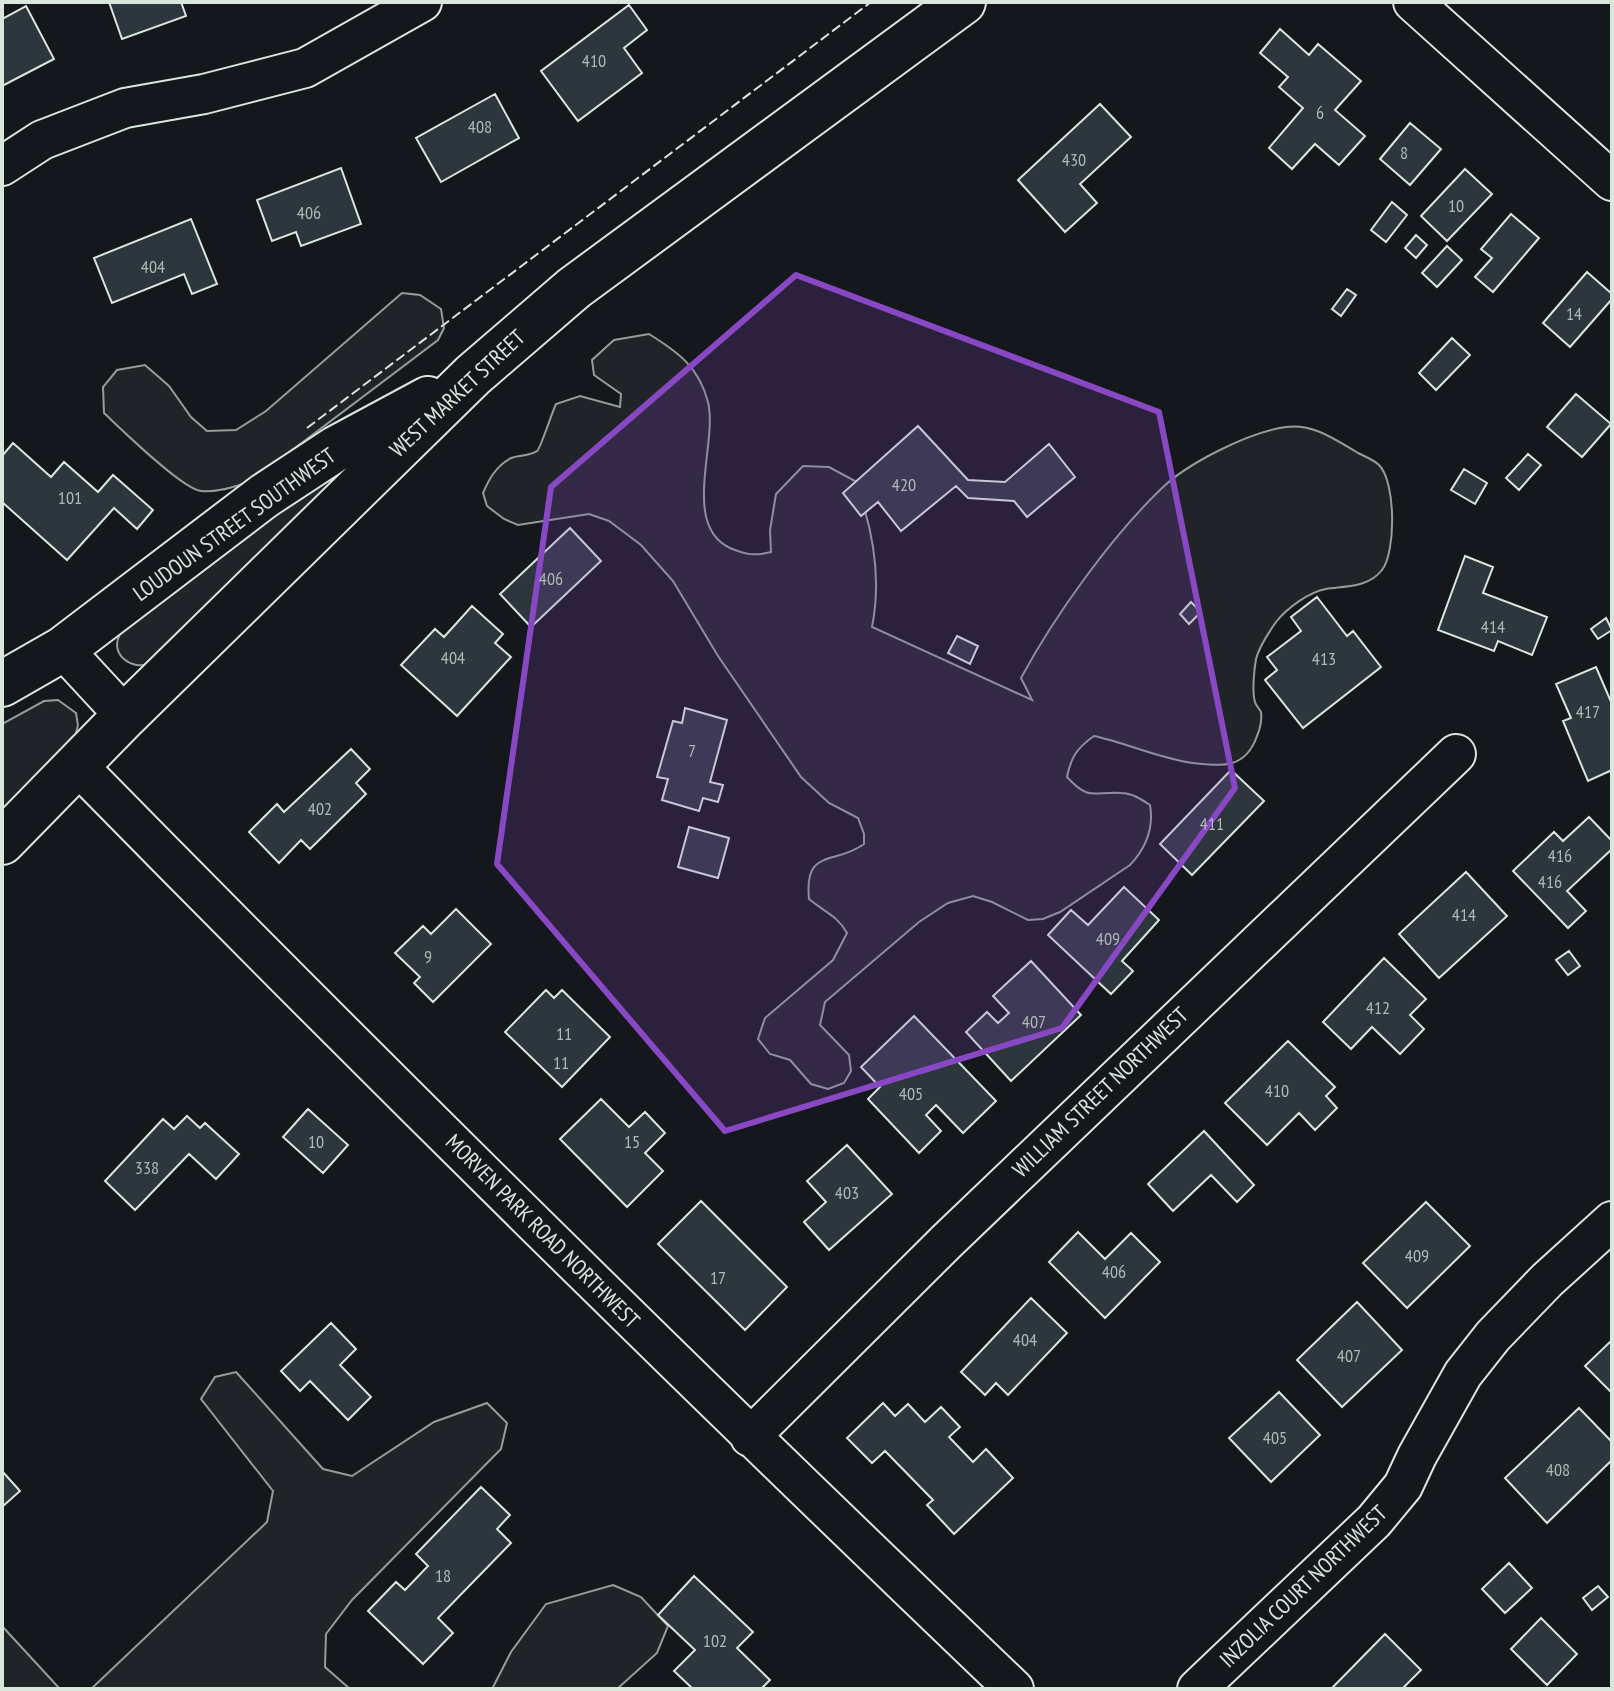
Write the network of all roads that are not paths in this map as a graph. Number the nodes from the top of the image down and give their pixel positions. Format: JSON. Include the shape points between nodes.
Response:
{"nodes":[{"id":1,"x":422,"y":2,"type":"edge"},
{"id":2,"x":963,"y":2,"type":"edge"},
{"id":3,"x":1413,"y":2,"type":"edge"},
{"id":4,"x":2,"y":166,"type":"edge"},
{"id":5,"x":1612,"y":181,"type":"edge"},
{"id":6,"x":473,"y":375,"type":"junction"},
{"id":7,"x":63,"y":649,"type":"junction"},
{"id":8,"x":2,"y":684,"type":"edge"},
{"id":9,"x":125,"y":716,"type":"junction"},
{"id":10,"x":1456,"y":754,"type":"dead end"},
{"id":11,"x":78,"y":766,"type":"junction"},
{"id":12,"x":2,"y":842,"type":"edge"},
{"id":13,"x":1612,"y":1221,"type":"edge"},
{"id":14,"x":750,"y":1437,"type":"junction"},
{"id":15,"x":1014,"y":1689,"type":"edge"},
{"id":16,"x":1197,"y":1689,"type":"edge"}],
"edges":[{"from":1,"to":4,"type":"street","via":[[305,68],[125,108],[42,140]]},
{"from":2,"to":6,"type":"main road","name":"WEST MARKET STREET","via":[[574,288]]},
{"from":3,"to":5,"type":"street"},
{"from":6,"to":7,"type":"main road","name":"LOUDOUN STREET SOUTHWEST","via":[[337,448],[264,496]]},
{"from":6,"to":9,"type":"main road","name":"WEST MARKET STREET"},
{"from":7,"to":8,"type":"main road","name":"LOUDOUN STREET SOUTHWEST"},
{"from":7,"to":9,"type":"street"},
{"from":9,"to":11,"type":"main road","name":"WEST MARKET STREET"},
{"from":10,"to":14,"type":"street","name":"WILLIAM STREET NORTHWEST"},
{"from":11,"to":12,"type":"main road","name":"WEST MARKET STREET"},
{"from":11,"to":14,"type":"street","name":"MORVEN PARK ROAD NORTHWEST"},
{"from":13,"to":16,"type":"street","name":"INZOLIA COURT NORTHWEST","via":[[1493,1336],[1463,1374],[1403,1486],[1374,1521]]},
{"from":14,"to":15,"type":"street","name":"MORVEN PARK ROAD NORTHWEST"}]}
